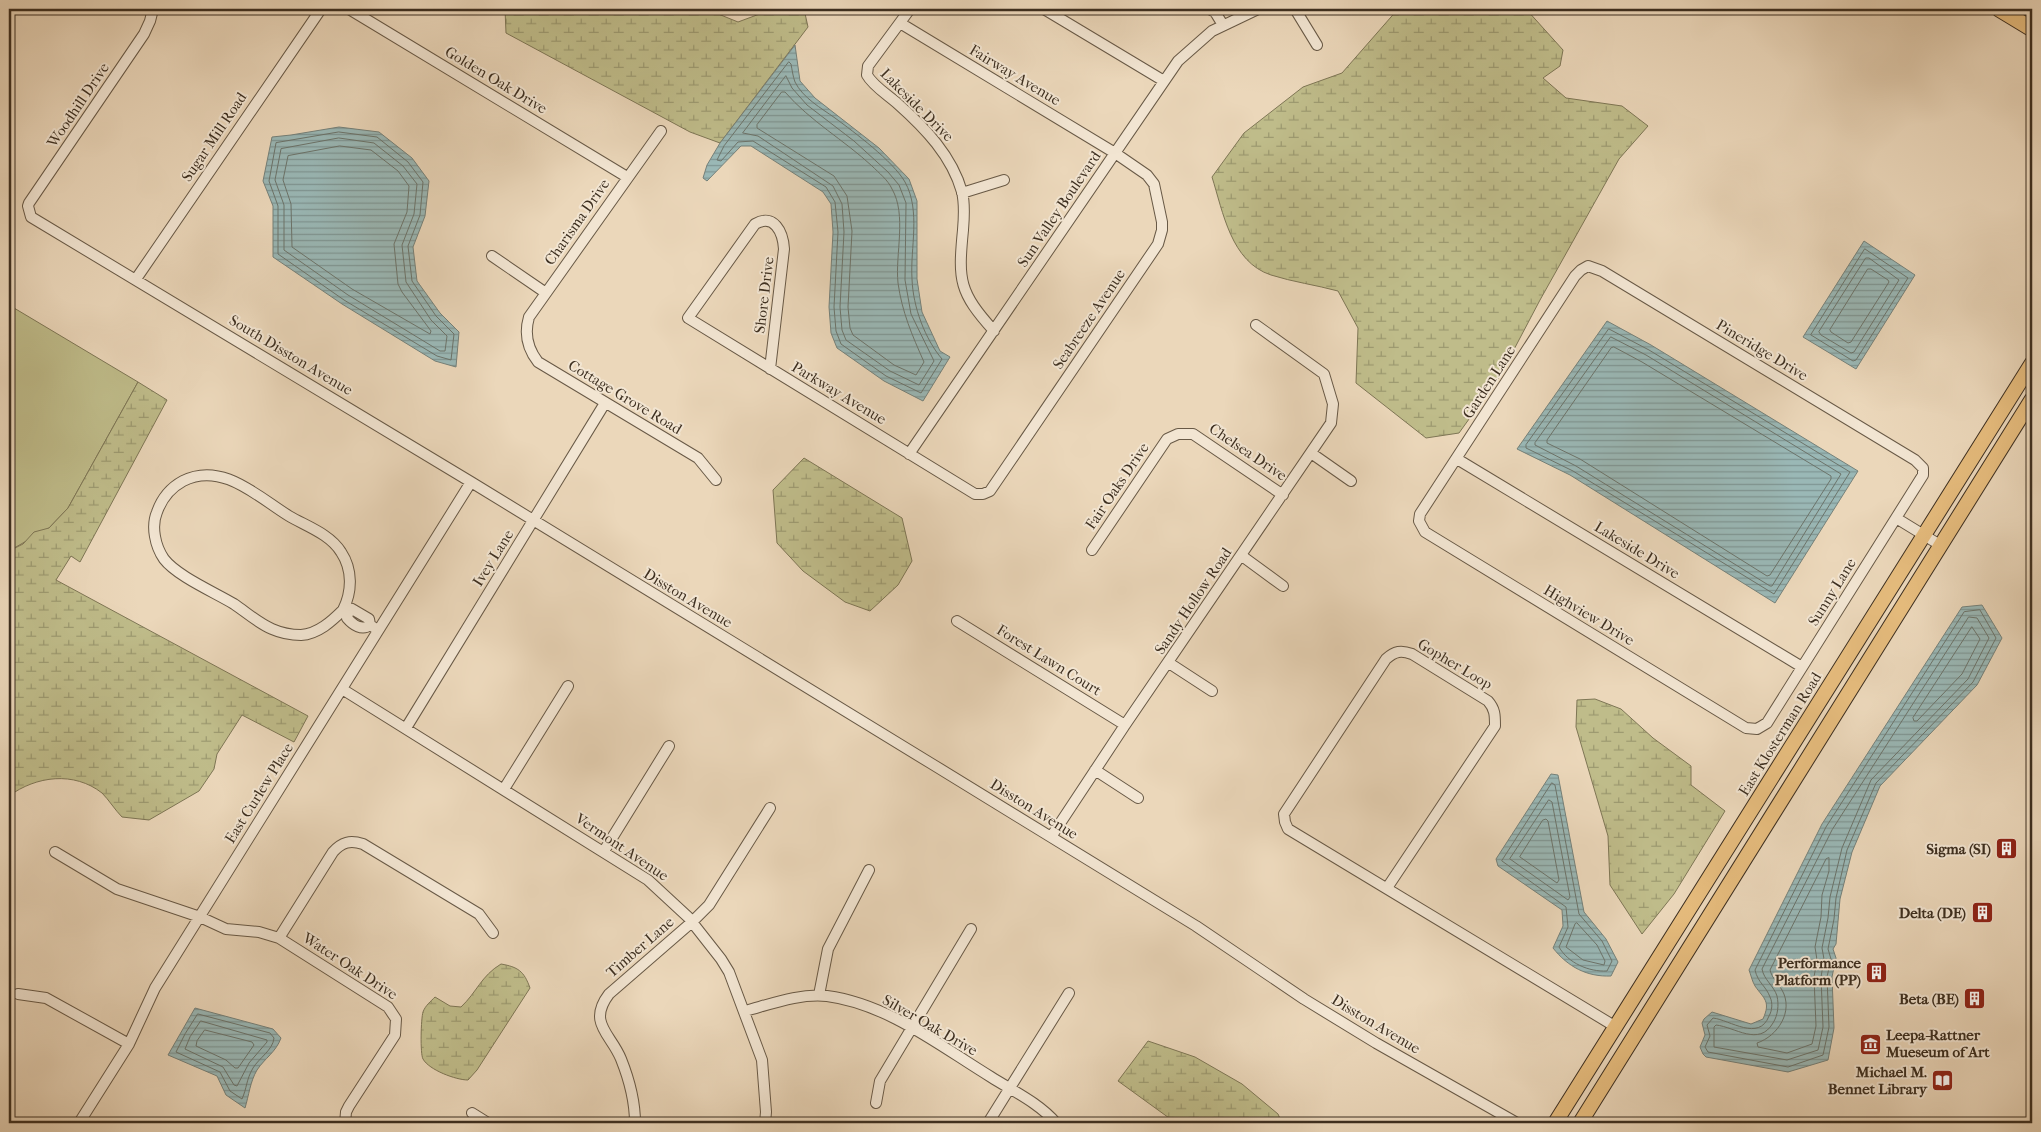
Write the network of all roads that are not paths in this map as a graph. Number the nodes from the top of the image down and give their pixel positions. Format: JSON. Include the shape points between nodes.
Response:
{"nodes":[{"id":1,"x":153,"y":9,"type":"edge"},
{"id":2,"x":349,"y":9,"type":"edge"},
{"id":3,"x":910,"y":9,"type":"edge"},
{"id":4,"x":1044,"y":9,"type":"edge"},
{"id":5,"x":1210,"y":9,"type":"edge"},
{"id":6,"x":1258,"y":9,"type":"edge"},
{"id":7,"x":1296,"y":9,"type":"edge"},
{"id":8,"x":2000,"y":9,"type":"edge"},
{"id":9,"x":319,"y":11,"type":"edge"},
{"id":10,"x":900,"y":23,"type":"junction"},
{"id":11,"x":1223,"y":25,"type":"junction"},
{"id":12,"x":2032,"y":29,"type":"edge"},
{"id":13,"x":1317,"y":46,"type":"dead end"},
{"id":14,"x":1164,"y":81,"type":"junction"},
{"id":15,"x":660,"y":131,"type":"dead end"},
{"id":16,"x":1115,"y":153,"type":"junction"},
{"id":17,"x":627,"y":177,"type":"junction"},
{"id":18,"x":1004,"y":180,"type":"dead end"},
{"id":19,"x":962,"y":193,"type":"junction"},
{"id":20,"x":31,"y":217,"type":"joint"},
{"id":21,"x":776,"y":226,"type":"joint"},
{"id":22,"x":492,"y":256,"type":"dead end"},
{"id":23,"x":1588,"y":266,"type":"joint"},
{"id":24,"x":136,"y":279,"type":"junction"},
{"id":25,"x":546,"y":293,"type":"junction"},
{"id":26,"x":1256,"y":326,"type":"dead end"},
{"id":27,"x":994,"y":331,"type":"junction"},
{"id":28,"x":527,"y":334,"type":"joint"},
{"id":29,"x":2032,"y":363,"type":"edge"},
{"id":30,"x":770,"y":369,"type":"junction"},
{"id":31,"x":2032,"y":399,"type":"edge"},
{"id":32,"x":605,"y":403,"type":"junction"},
{"id":33,"x":1167,"y":439,"type":"joint"},
{"id":34,"x":1311,"y":453,"type":"junction"},
{"id":35,"x":909,"y":454,"type":"junction"},
{"id":36,"x":1457,"y":459,"type":"junction"},
{"id":37,"x":1918,"y":462,"type":"joint"},
{"id":38,"x":716,"y":480,"type":"dead end"},
{"id":39,"x":1351,"y":481,"type":"dead end"},
{"id":40,"x":471,"y":482,"type":"junction"},
{"id":41,"x":974,"y":494,"type":"joint"},
{"id":42,"x":1284,"y":495,"type":"junction"},
{"id":43,"x":1419,"y":518,"type":"joint"},
{"id":44,"x":1896,"y":518,"type":"junction"},
{"id":45,"x":534,"y":521,"type":"junction"},
{"id":46,"x":1924,"y":535,"type":"junction"},
{"id":47,"x":1940,"y":545,"type":"junction"},
{"id":48,"x":1092,"y":550,"type":"dead end"},
{"id":49,"x":1242,"y":556,"type":"junction"},
{"id":50,"x":1283,"y":586,"type":"dead end"},
{"id":51,"x":345,"y":611,"type":"junction"},
{"id":52,"x":957,"y":621,"type":"dead end"},
{"id":53,"x":374,"y":627,"type":"junction"},
{"id":54,"x":1169,"y":662,"type":"junction"},
{"id":55,"x":1802,"y":667,"type":"junction"},
{"id":56,"x":568,"y":686,"type":"dead end"},
{"id":57,"x":342,"y":689,"type":"junction"},
{"id":58,"x":1212,"y":691,"type":"dead end"},
{"id":59,"x":1125,"y":725,"type":"junction"},
{"id":60,"x":406,"y":728,"type":"junction"},
{"id":61,"x":1752,"y":730,"type":"joint"},
{"id":62,"x":669,"y":746,"type":"dead end"},
{"id":63,"x":1096,"y":770,"type":"junction"},
{"id":64,"x":504,"y":789,"type":"junction"},
{"id":65,"x":1138,"y":798,"type":"dead end"},
{"id":66,"x":770,"y":808,"type":"dead end"},
{"id":67,"x":1051,"y":837,"type":"junction"},
{"id":68,"x":604,"y":851,"type":"junction"},
{"id":69,"x":55,"y":852,"type":"dead end"},
{"id":70,"x":869,"y":870,"type":"dead end"},
{"id":71,"x":1388,"y":888,"type":"junction"},
{"id":72,"x":200,"y":917,"type":"junction"},
{"id":73,"x":692,"y":922,"type":"junction"},
{"id":74,"x":971,"y":929,"type":"dead end"},
{"id":75,"x":493,"y":933,"type":"dead end"},
{"id":76,"x":279,"y":938,"type":"junction"},
{"id":77,"x":1069,"y":993,"type":"dead end"},
{"id":78,"x":18,"y":994,"type":"dead end"},
{"id":79,"x":819,"y":995,"type":"junction"},
{"id":80,"x":745,"y":1011,"type":"junction"},
{"id":81,"x":1616,"y":1027,"type":"junction"},
{"id":82,"x":911,"y":1028,"type":"junction"},
{"id":83,"x":129,"y":1044,"type":"junction"},
{"id":84,"x":1009,"y":1089,"type":"junction"},
{"id":85,"x":876,"y":1103,"type":"dead end"},
{"id":86,"x":472,"y":1114,"type":"dead end"},
{"id":87,"x":79,"y":1123,"type":"edge"},
{"id":88,"x":345,"y":1123,"type":"edge"},
{"id":89,"x":488,"y":1123,"type":"edge"},
{"id":90,"x":635,"y":1123,"type":"edge"},
{"id":91,"x":765,"y":1123,"type":"edge"},
{"id":92,"x":988,"y":1123,"type":"edge"},
{"id":93,"x":1056,"y":1123,"type":"edge"},
{"id":94,"x":1517,"y":1123,"type":"edge"},
{"id":95,"x":1555,"y":1123,"type":"edge"},
{"id":96,"x":1580,"y":1123,"type":"edge"}],
"edges":[{"from":1,"to":20,"type":"street","name":"Woodhill Drive","via":[[144,34],[29,203]]},
{"from":2,"to":17,"type":"street","name":"Golden Oak Drive"},
{"from":3,"to":10,"type":"street"},
{"from":4,"to":14,"type":"street"},
{"from":5,"to":11,"type":"street"},
{"from":6,"to":11,"type":"street","name":"Sun Valley Boulevard"},
{"from":7,"to":13,"type":"street"},
{"from":8,"to":12,"type":"highway"},
{"from":9,"to":24,"type":"street","name":"Sugar Mill Road"},
{"from":10,"to":16,"type":"street","name":"Fairway Avenue"},
{"from":10,"to":19,"type":"street","name":"Lakeside Drive","via":[[868,66],[868,78],[903,108],[943,151]]},
{"from":11,"to":14,"type":"street","name":"Sun Valley Boulevard","via":[[1191,48]]},
{"from":14,"to":16,"type":"street","name":"Sun Valley Boulevard"},
{"from":15,"to":17,"type":"street","name":"Charisma Drive"},
{"from":16,"to":27,"type":"street","name":"Sun Valley Boulevard"},
{"from":16,"to":41,"type":"street","name":"Seabreeze Avenue","via":[[1147,175],[1154,184],[1162,230],[1158,244],[990,491]]},
{"from":17,"to":25,"type":"street","name":"Charisma Drive"},
{"from":18,"to":19,"type":"street"},
{"from":19,"to":27,"type":"street","name":"Lakeside Drive","via":[[964,214],[960,273],[969,299]]},
{"from":20,"to":24,"type":"street","name":"South Disston Avenue"},
{"from":21,"to":30,"type":"street","name":"Shore Drive","via":[[784,249]]},
{"from":21,"to":30,"type":"street","name":"Parkway Avenue","via":[[768,220],[755,224],[688,318]]},
{"from":22,"to":25,"type":"street"},
{"from":23,"to":36,"type":"street","name":"Garden Lane","via":[[1576,276]]},
{"from":23,"to":37,"type":"street","name":"Pineridge Drive","via":[[1602,271]]},
{"from":24,"to":40,"type":"street","name":"South Disston Avenue"},
{"from":25,"to":28,"type":"street","name":"Charisma Drive","via":[[529,317]]},
{"from":26,"to":34,"type":"street","name":"Sandy Hollow Road","via":[[1324,374],[1332,398],[1333,416]]},
{"from":27,"to":35,"type":"street","name":"Sun Valley Boulevard"},
{"from":28,"to":32,"type":"street","name":"Cottage Grove Road","via":[[529,348],[538,362]]},
{"from":29,"to":46,"type":"main road","name":"East Klosterman Road"},
{"from":30,"to":35,"type":"street","name":"Parkway Avenue"},
{"from":31,"to":47,"type":"main road"},
{"from":32,"to":38,"type":"street","name":"Cottage Grove Road","via":[[698,458]]},
{"from":32,"to":45,"type":"street","name":"Ivey Lane"},
{"from":33,"to":42,"type":"street","name":"Chelsea Drive","via":[[1178,434],[1193,434]]},
{"from":33,"to":48,"type":"street","name":"Fair Oaks Drive"},
{"from":34,"to":39,"type":"street"},
{"from":34,"to":42,"type":"street","name":"Sandy Hollow Road"},
{"from":35,"to":41,"type":"street","name":"Parkway Avenue"},
{"from":36,"to":43,"type":"street","name":"Garden Lane"},
{"from":36,"to":55,"type":"street","name":"Lakeside Drive"},
{"from":37,"to":44,"type":"street","name":"Sunny Lane","via":[[1923,468],[1923,475]]},
{"from":40,"to":45,"type":"street","name":"South Disston Avenue"},
{"from":40,"to":53,"type":"street","name":"East Curlew Place"},
{"from":42,"to":49,"type":"street","name":"Sandy Hollow Road"},
{"from":43,"to":61,"type":"street","name":"Highview Drive","via":[[1425,532]]},
{"from":44,"to":46,"type":"street"},
{"from":44,"to":55,"type":"street","name":"Sunny Lane"},
{"from":45,"to":60,"type":"street","name":"Ivey Lane"},
{"from":45,"to":67,"type":"street","name":"Disston Avenue"},
{"from":46,"to":47,"type":"street"},
{"from":46,"to":81,"type":"main road","name":"East Klosterman Road"},
{"from":47,"to":96,"type":"main road"},
{"from":49,"to":50,"type":"street"},
{"from":49,"to":54,"type":"street","name":"Sandy Hollow Road"},
{"from":51,"to":51,"type":"street","via":[[350,582],[342,552],[328,538],[253,492],[222,476],[194,476],[178,484],[162,500],[154,519],[155,538],[164,558],[180,573],[264,625],[300,635],[328,624]]},
{"from":51,"to":53,"type":"street","via":[[358,611]]},
{"from":52,"to":59,"type":"street","name":"Forest Lawn Court"},
{"from":53,"to":57,"type":"street","name":"East Curlew Place"},
{"from":54,"to":58,"type":"street"},
{"from":54,"to":59,"type":"street","name":"Sandy Hollow Road"},
{"from":55,"to":61,"type":"street","name":"Sunny Lane","via":[[1767,723]]},
{"from":56,"to":64,"type":"street"},
{"from":57,"to":60,"type":"street","name":"Vermont Avenue"},
{"from":57,"to":72,"type":"street","name":"East Curlew Place"},
{"from":59,"to":63,"type":"street","name":"Sandy Hollow Road"},
{"from":60,"to":64,"type":"street","name":"Vermont Avenue"},
{"from":62,"to":68,"type":"street"},
{"from":63,"to":65,"type":"street"},
{"from":63,"to":67,"type":"street","name":"Sandy Hollow Road"},
{"from":64,"to":68,"type":"street","name":"Vermont Avenue"},
{"from":66,"to":73,"type":"street","name":"Timber Lane","via":[[716,895]]},
{"from":67,"to":94,"type":"street","name":"Disston Avenue","via":[[1191,923],[1304,999]]},
{"from":68,"to":73,"type":"street","name":"Vermont Avenue","via":[[654,884]]},
{"from":69,"to":72,"type":"street","name":"Water Oak Drive","via":[[117,889]]},
{"from":70,"to":79,"type":"street","via":[[828,949]]},
{"from":71,"to":71,"type":"street","name":"Gopher Loop","via":[[1288,829],[1284,814],[1386,659],[1402,650],[1488,701],[1494,708],[1495,726]]},
{"from":71,"to":81,"type":"street","name":"Gopher Loop"},
{"from":72,"to":76,"type":"street","name":"Water Oak Drive","via":[[226,929],[259,932]]},
{"from":72,"to":83,"type":"street","name":"East Curlew Place","via":[[155,988]]},
{"from":73,"to":80,"type":"street","name":"Vermont Avenue","via":[[729,972]]},
{"from":73,"to":90,"type":"street","name":"Timber Lane","via":[[609,994],[600,1013],[601,1027],[619,1054],[626,1073]]},
{"from":74,"to":82,"type":"street"},
{"from":75,"to":76,"type":"street","via":[[479,914],[363,844],[351,841],[341,844],[333,852]]},
{"from":76,"to":88,"type":"street","name":"Water Oak Drive","via":[[388,1007],[396,1019],[394,1036],[349,1106]]},
{"from":77,"to":84,"type":"street"},
{"from":78,"to":83,"type":"street","via":[[46,998]]},
{"from":79,"to":80,"type":"street","name":"Silver Oak Drive"},
{"from":79,"to":82,"type":"street","name":"Silver Oak Drive","via":[[865,1006]]},
{"from":80,"to":91,"type":"street","name":"Vermont Avenue","via":[[762,1060]]},
{"from":81,"to":95,"type":"main road","name":"East Klosterman Road"},
{"from":82,"to":84,"type":"street","name":"Silver Oak Drive"},
{"from":82,"to":85,"type":"street","via":[[880,1081]]},
{"from":83,"to":87,"type":"street","name":"East Curlew Place"},
{"from":84,"to":92,"type":"street"},
{"from":84,"to":93,"type":"street","name":"Silver Oak Drive","via":[[1038,1106]]},
{"from":86,"to":89,"type":"street"}]}
